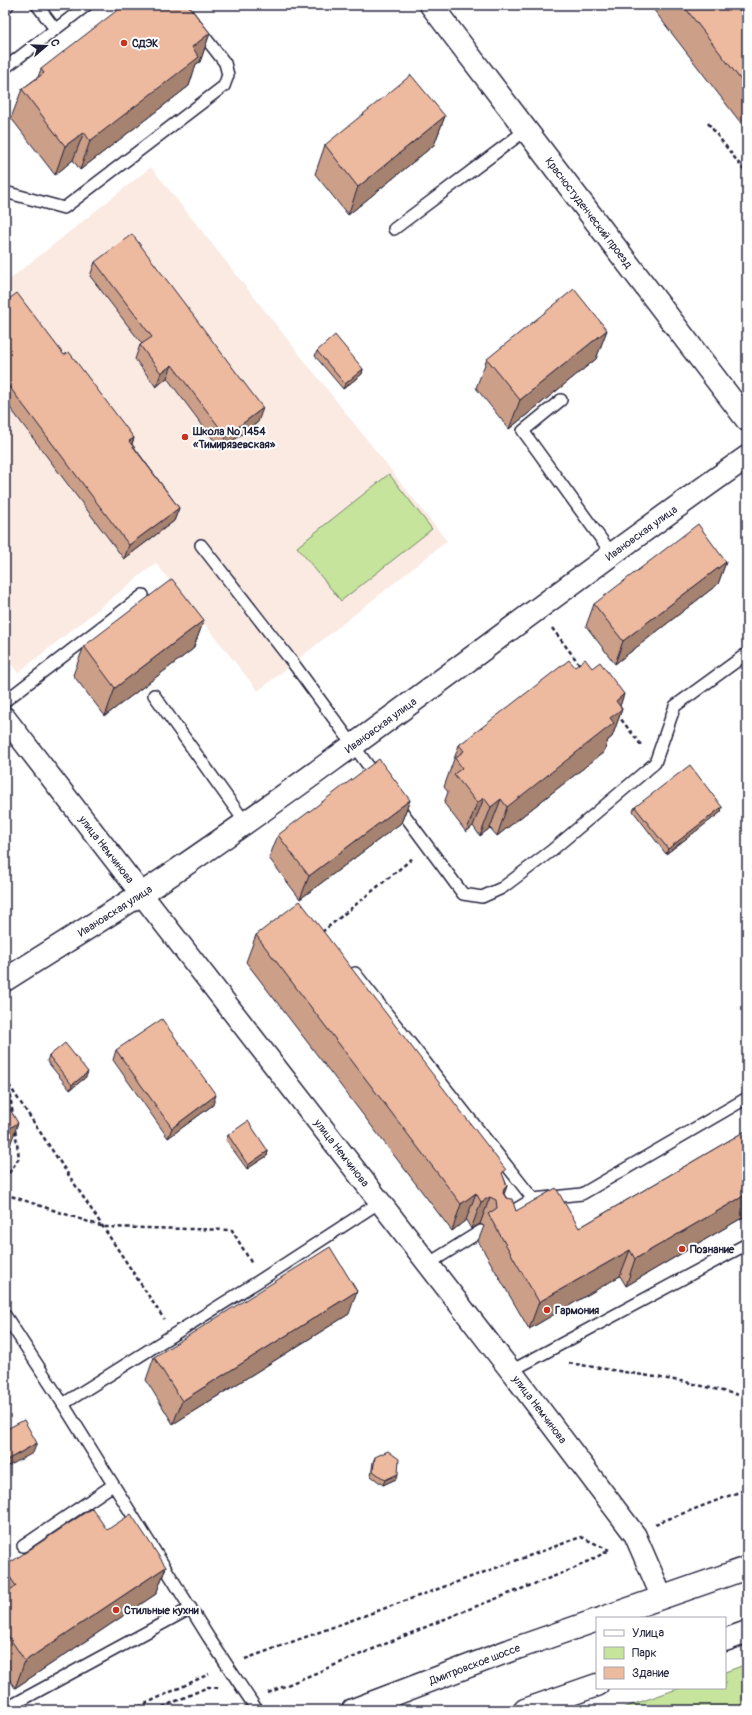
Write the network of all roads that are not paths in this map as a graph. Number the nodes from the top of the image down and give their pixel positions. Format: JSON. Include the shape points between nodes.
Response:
{"nodes":[{"id":1,"x":8,"y":5,"type":"edge"},
{"id":2,"x":37,"y":5,"type":"edge"},
{"id":3,"x":87,"y":5,"type":"edge"},
{"id":4,"x":180,"y":5,"type":"edge"},
{"id":5,"x":5,"y":8,"type":"edge"},
{"id":6,"x":439,"y":8,"type":"edge"},
{"id":7,"x":56,"y":29,"type":"junction"},
{"id":8,"x":5,"y":68,"type":"edge"},
{"id":9,"x":526,"y":130,"type":"junction"},
{"id":10,"x":5,"y":192,"type":"edge"},
{"id":11,"x":394,"y":229,"type":"dead end"},
{"id":12,"x":561,"y":400,"type":"edge"},
{"id":13,"x":747,"y":420,"type":"edge"},
{"id":14,"x":747,"y":457,"type":"edge"},
{"id":15,"x":201,"y":545,"type":"dead end"},
{"id":16,"x":612,"y":554,"type":"junction"},
{"id":17,"x":143,"y":595,"type":"dead end"},
{"id":18,"x":747,"y":656,"type":"edge"},
{"id":19,"x":154,"y":695,"type":"edge"},
{"id":20,"x":5,"y":701,"type":"edge"},
{"id":21,"x":5,"y":718,"type":"edge"},
{"id":22,"x":353,"y":745,"type":"junction"},
{"id":23,"x":245,"y":822,"type":"junction"},
{"id":24,"x":142,"y":893,"type":"junction"},
{"id":25,"x":346,"y":963,"type":"edge"},
{"id":26,"x":5,"y":980,"type":"edge"},
{"id":27,"x":747,"y":1098,"type":"edge"},
{"id":28,"x":533,"y":1199,"type":"junction"},
{"id":29,"x":380,"y":1202,"type":"junction"},
{"id":30,"x":500,"y":1219,"type":"edge"},
{"id":31,"x":481,"y":1231,"type":"edge"},
{"id":32,"x":747,"y":1244,"type":"edge"},
{"id":33,"x":428,"y":1264,"type":"junction"},
{"id":34,"x":5,"y":1315,"type":"edge"},
{"id":35,"x":511,"y":1371,"type":"junction"},
{"id":36,"x":63,"y":1404,"type":"junction"},
{"id":37,"x":113,"y":1485,"type":"junction"},
{"id":38,"x":23,"y":1546,"type":"dead end"},
{"id":39,"x":747,"y":1568,"type":"edge"},
{"id":40,"x":662,"y":1597,"type":"junction"},
{"id":41,"x":191,"y":1608,"type":"junction"},
{"id":42,"x":606,"y":1617,"type":"edge"},
{"id":43,"x":596,"y":1620,"type":"edge"},
{"id":44,"x":747,"y":1632,"type":"edge"},
{"id":45,"x":726,"y":1640,"type":"edge"},
{"id":46,"x":596,"y":1685,"type":"edge"},
{"id":47,"x":5,"y":1709,"type":"edge"},
{"id":48,"x":257,"y":1710,"type":"edge"},
{"id":49,"x":353,"y":1710,"type":"edge"},
{"id":50,"x":525,"y":1710,"type":"edge"}],
"edges":[{"from":1,"to":5,"type":"lane"},
{"from":2,"to":7,"type":"lane"},
{"from":3,"to":7,"type":"lane"},
{"from":4,"to":10,"type":"lane","via":[[225,63],[228,75],[224,86],[64,208]]},
{"from":6,"to":9,"type":"street","name":"Красностуденческий проезд"},
{"from":7,"to":8,"type":"lane"},
{"from":9,"to":11,"type":"lane"},
{"from":9,"to":13,"type":"street","name":"Красностуденческий проезд"},
{"from":12,"to":16,"type":"lane","via":[[523,431]]},
{"from":14,"to":16,"type":"street","name":"Ивановская улица"},
{"from":15,"to":22,"type":"lane"},
{"from":16,"to":22,"type":"street","name":"Ивановская улица"},
{"from":17,"to":20,"type":"lane"},
{"from":18,"to":22,"type":"lane","via":[[675,706],[655,763],[551,851],[502,888],[482,897],[463,894]]},
{"from":19,"to":23,"type":"lane"},
{"from":21,"to":24,"type":"street","name":"улица Немчинова"},
{"from":22,"to":23,"type":"street","name":"Ивановская улица"},
{"from":23,"to":24,"type":"street","name":"Ивановская улица"},
{"from":24,"to":26,"type":"street","name":"Ивановская улица"},
{"from":24,"to":29,"type":"street","name":"улица Немчинова"},
{"from":25,"to":28,"type":"lane"},
{"from":27,"to":28,"type":"lane","via":[[582,1194]]},
{"from":28,"to":30,"type":"lane"},
{"from":29,"to":33,"type":"street","name":"улица Немчинова"},
{"from":29,"to":36,"type":"lane"},
{"from":31,"to":33,"type":"lane"},
{"from":32,"to":35,"type":"lane"},
{"from":33,"to":35,"type":"street","name":"улица Немчинова"},
{"from":34,"to":36,"type":"lane"},
{"from":35,"to":40,"type":"street","name":"улица Немчинова","via":[[635,1535]]},
{"from":36,"to":37,"type":"lane"},
{"from":37,"to":38,"type":"lane"},
{"from":37,"to":41,"type":"lane"},
{"from":39,"to":40,"type":"street"},
{"from":40,"to":42,"type":"street"},
{"from":41,"to":47,"type":"lane"},
{"from":41,"to":48,"type":"lane"},
{"from":43,"to":49,"type":"street","name":"Дмитровское шоссе"},
{"from":44,"to":45,"type":"street"},
{"from":46,"to":50,"type":"street"}]}
